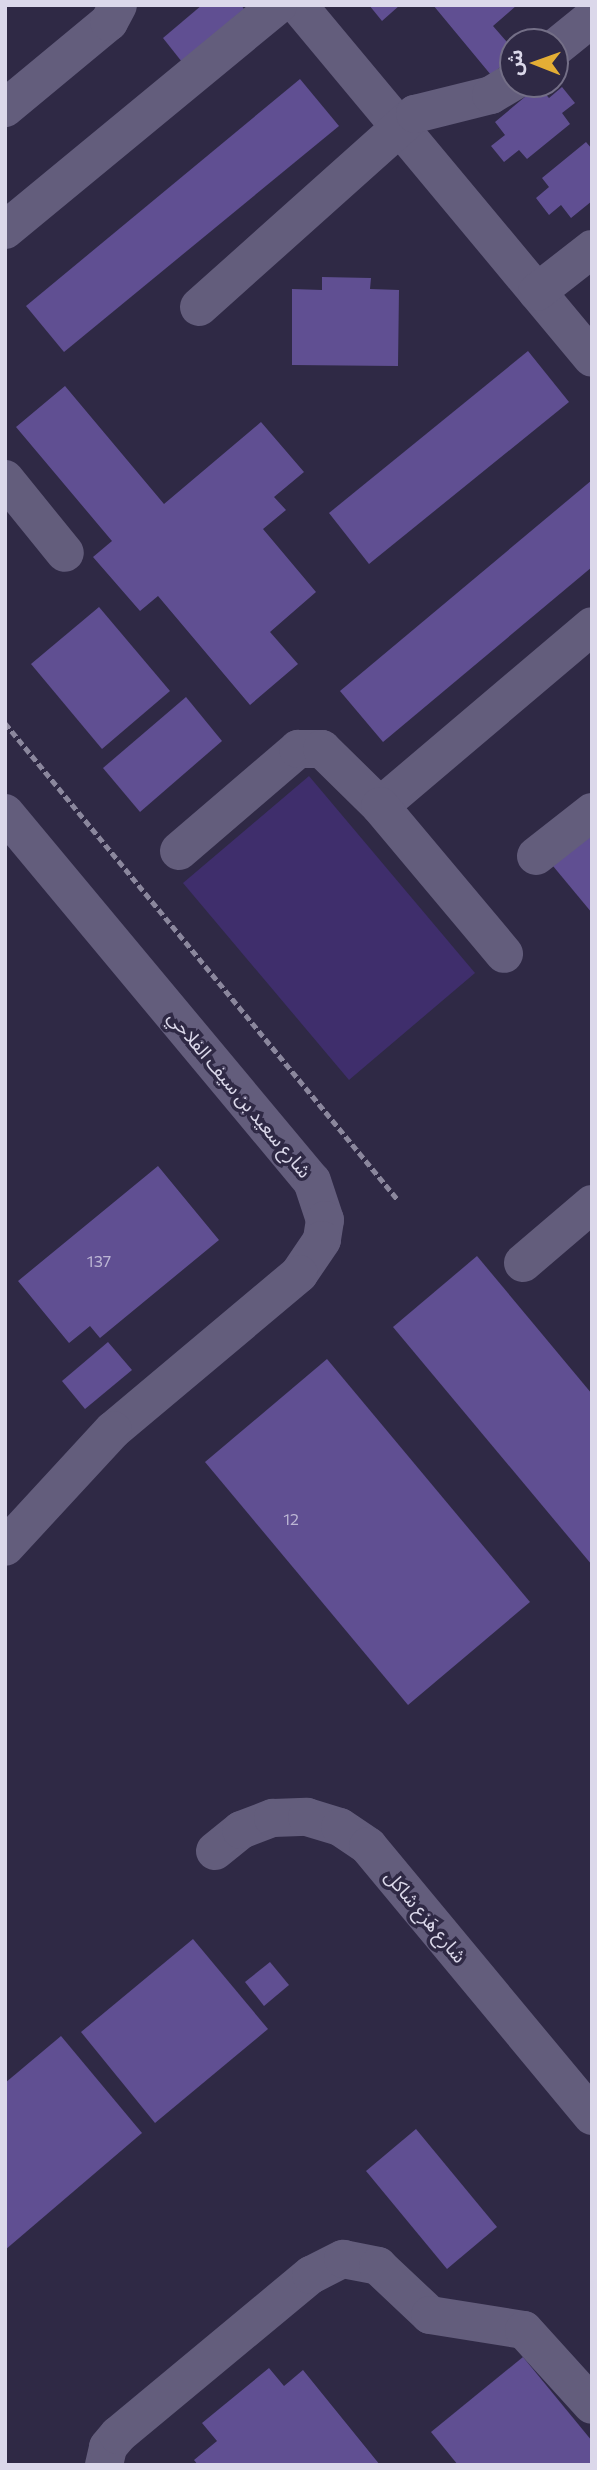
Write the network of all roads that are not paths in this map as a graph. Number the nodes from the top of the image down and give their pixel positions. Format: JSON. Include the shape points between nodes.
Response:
{"nodes":[{"id":1,"x":118,"y":5,"type":"edge"},
{"id":2,"x":278,"y":5,"type":"edge"},
{"id":3,"x":298,"y":5,"type":"edge"},
{"id":4,"x":592,"y":18,"type":"edge"},
{"id":5,"x":569,"y":37,"type":"edge"},
{"id":6,"x":499,"y":88,"type":"edge"},
{"id":7,"x":5,"y":108,"type":"edge"},
{"id":8,"x":400,"y":127,"type":"junction"},
{"id":9,"x":5,"y":230,"type":"edge"},
{"id":10,"x":592,"y":249,"type":"edge"},
{"id":11,"x":537,"y":292,"type":"junction"},
{"id":12,"x":199,"y":307,"type":"dead end"},
{"id":13,"x":592,"y":358,"type":"edge"},
{"id":14,"x":5,"y":479,"type":"edge"},
{"id":15,"x":65,"y":553,"type":"dead end"},
{"id":16,"x":592,"y":626,"type":"edge"},
{"id":17,"x":380,"y":806,"type":"junction"},
{"id":18,"x":592,"y":812,"type":"edge"},
{"id":19,"x":5,"y":813,"type":"edge"},
{"id":20,"x":179,"y":851,"type":"dead end"},
{"id":21,"x":536,"y":856,"type":"dead end"},
{"id":22,"x":504,"y":954,"type":"dead end"},
{"id":23,"x":592,"y":1204,"type":"edge"},
{"id":24,"x":523,"y":1263,"type":"dead end"},
{"id":25,"x":5,"y":1547,"type":"edge"},
{"id":26,"x":215,"y":1851,"type":"dead end"},
{"id":27,"x":592,"y":2116,"type":"edge"},
{"id":28,"x":592,"y":2405,"type":"edge"},
{"id":29,"x":104,"y":2465,"type":"edge"}],
"edges":[{"from":1,"to":7,"type":"street","via":[[109,22]]},
{"from":2,"to":9,"type":"street"},
{"from":3,"to":8,"type":"street"},
{"from":4,"to":5,"type":"street"},
{"from":6,"to":8,"type":"street","via":[[471,101],[432,107]]},
{"from":8,"to":11,"type":"street"},
{"from":8,"to":12,"type":"street"},
{"from":10,"to":11,"type":"street"},
{"from":11,"to":13,"type":"street"},
{"from":14,"to":15,"type":"street"},
{"from":16,"to":17,"type":"street"},
{"from":17,"to":20,"type":"street","via":[[334,757],[309,746],[298,749]]},
{"from":17,"to":22,"type":"street"},
{"from":18,"to":21,"type":"street"},
{"from":19,"to":25,"type":"street","name":"شارع سعيد بن سيف الفلاحي","via":[[304,1171],[322,1199],[326,1220],[322,1240],[299,1274],[113,1430]]},
{"from":23,"to":24,"type":"street"},
{"from":26,"to":27,"type":"street","name":"شارع هَزع شاكل","via":[[241,1830],[273,1818],[307,1817],[329,1823],[368,1846]]},
{"from":28,"to":29,"type":"street","via":[[524,2330],[493,2322],[438,2318],[417,2305],[378,2266],[343,2259],[311,2275],[118,2435],[108,2447]]}]}
